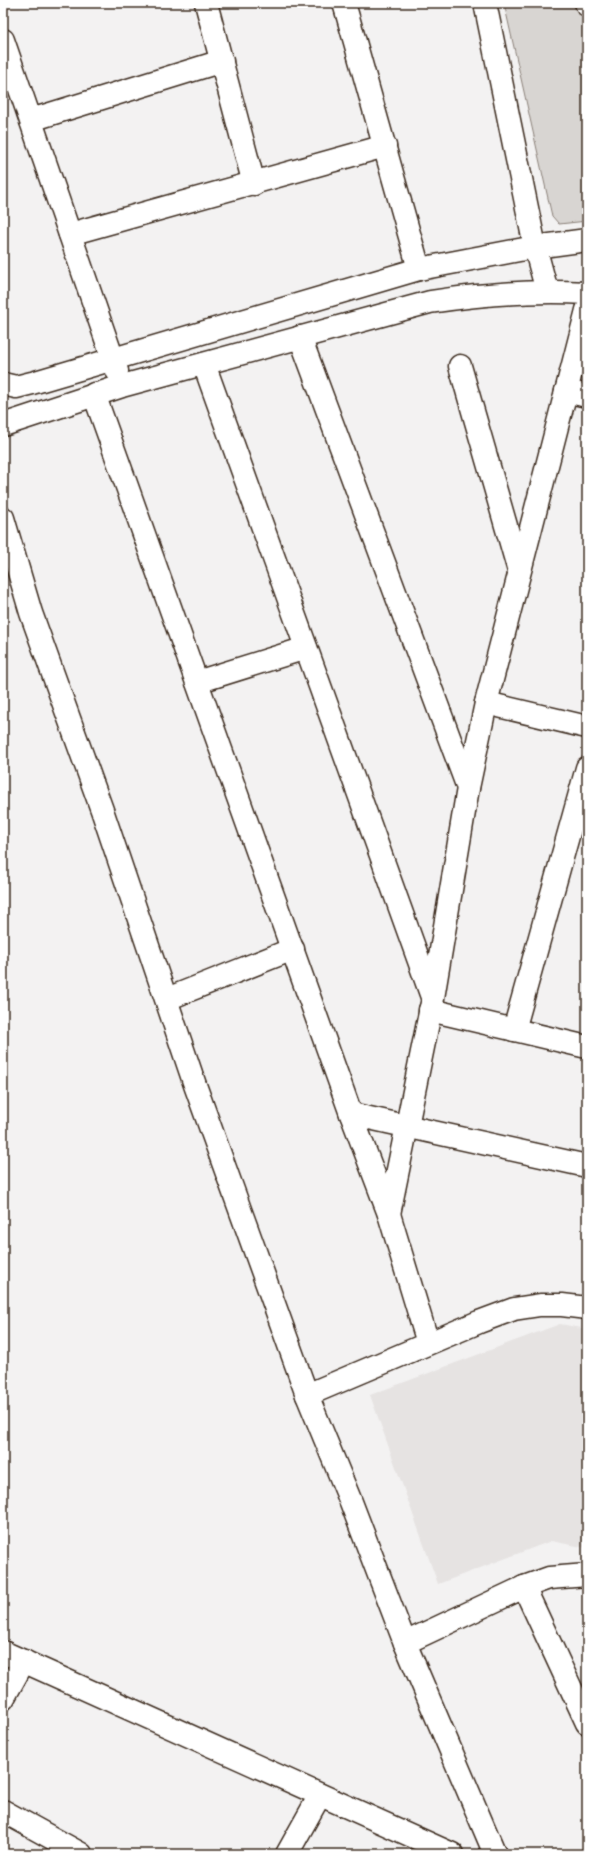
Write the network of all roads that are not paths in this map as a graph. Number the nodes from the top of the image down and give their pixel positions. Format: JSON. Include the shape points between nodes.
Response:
{"nodes":[{"id":1,"x":206,"y":3,"type":"edge"},
{"id":2,"x":344,"y":3,"type":"edge"},
{"id":3,"x":485,"y":3,"type":"edge"},
{"id":4,"x":3,"y":40,"type":"edge"},
{"id":5,"x":222,"y":61,"type":"junction"},
{"id":6,"x":31,"y":120,"type":"junction"},
{"id":7,"x":385,"y":146,"type":"junction"},
{"id":8,"x":254,"y":184,"type":"junction"},
{"id":9,"x":70,"y":234,"type":"junction"},
{"id":10,"x":587,"y":240,"type":"edge"},
{"id":11,"x":535,"y":247,"type":"junction"},
{"id":12,"x":419,"y":269,"type":"junction"},
{"id":13,"x":547,"y":291,"type":"junction"},
{"id":14,"x":587,"y":293,"type":"edge"},
{"id":15,"x":587,"y":310,"type":"edge"},
{"id":16,"x":300,"y":337,"type":"junction"},
{"id":17,"x":113,"y":358,"type":"junction"},
{"id":18,"x":204,"y":364,"type":"junction"},
{"id":19,"x":460,"y":366,"type":"dead end"},
{"id":20,"x":3,"y":384,"type":"edge"},
{"id":21,"x":122,"y":386,"type":"junction"},
{"id":22,"x":566,"y":391,"type":"junction"},
{"id":23,"x":94,"y":394,"type":"junction"},
{"id":24,"x":587,"y":396,"type":"edge"},
{"id":25,"x":3,"y":425,"type":"edge"},
{"id":26,"x":3,"y":518,"type":"edge"},
{"id":27,"x":519,"y":572,"type":"junction"},
{"id":28,"x":306,"y":648,"type":"junction"},
{"id":29,"x":196,"y":682,"type":"junction"},
{"id":30,"x":486,"y":703,"type":"junction"},
{"id":31,"x":587,"y":726,"type":"edge"},
{"id":32,"x":587,"y":768,"type":"edge"},
{"id":33,"x":468,"y":788,"type":"junction"},
{"id":34,"x":293,"y":949,"type":"junction"},
{"id":35,"x":167,"y":999,"type":"junction"},
{"id":36,"x":432,"y":1004,"type":"junction"},
{"id":37,"x":514,"y":1030,"type":"junction"},
{"id":38,"x":587,"y":1047,"type":"edge"},
{"id":39,"x":351,"y":1114,"type":"junction"},
{"id":40,"x":406,"y":1126,"type":"junction"},
{"id":41,"x":587,"y":1166,"type":"edge"},
{"id":42,"x":389,"y":1214,"type":"junction"},
{"id":43,"x":587,"y":1308,"type":"edge"},
{"id":44,"x":428,"y":1343,"type":"junction"},
{"id":45,"x":306,"y":1396,"type":"junction"},
{"id":46,"x":587,"y":1575,"type":"edge"},
{"id":47,"x":524,"y":1587,"type":"junction"},
{"id":48,"x":405,"y":1643,"type":"junction"},
{"id":49,"x":3,"y":1652,"type":"edge"},
{"id":50,"x":24,"y":1661,"type":"junction"},
{"id":51,"x":3,"y":1699,"type":"edge"},
{"id":52,"x":584,"y":1711,"type":"edge"},
{"id":53,"x":320,"y":1795,"type":"junction"},
{"id":54,"x":3,"y":1811,"type":"edge"},
{"id":55,"x":81,"y":1854,"type":"edge"},
{"id":56,"x":287,"y":1854,"type":"edge"},
{"id":57,"x":452,"y":1854,"type":"edge"},
{"id":58,"x":495,"y":1854,"type":"edge"}],
"edges":[{"from":1,"to":5,"type":"street"},
{"from":2,"to":7,"type":"street"},
{"from":3,"to":11,"type":"street"},
{"from":4,"to":6,"type":"street"},
{"from":5,"to":6,"type":"street"},
{"from":5,"to":8,"type":"street"},
{"from":6,"to":9,"type":"street"},
{"from":7,"to":8,"type":"street"},
{"from":7,"to":12,"type":"street"},
{"from":8,"to":9,"type":"street"},
{"from":9,"to":17,"type":"street"},
{"from":10,"to":11,"type":"street"},
{"from":11,"to":12,"type":"street"},
{"from":11,"to":13,"type":"street"},
{"from":12,"to":17,"type":"street"},
{"from":13,"to":14,"type":"street"},
{"from":13,"to":16,"type":"street","via":[[430,302]]},
{"from":15,"to":22,"type":"street"},
{"from":16,"to":18,"type":"street"},
{"from":16,"to":33,"type":"street"},
{"from":17,"to":20,"type":"street","via":[[16,387]]},
{"from":17,"to":21,"type":"street"},
{"from":18,"to":21,"type":"street"},
{"from":18,"to":28,"type":"street"},
{"from":19,"to":27,"type":"street"},
{"from":21,"to":23,"type":"street"},
{"from":22,"to":24,"type":"street"},
{"from":22,"to":27,"type":"street"},
{"from":23,"to":25,"type":"street"},
{"from":23,"to":29,"type":"street"},
{"from":26,"to":35,"type":"street","via":[[30,614],[102,810]]},
{"from":27,"to":30,"type":"street"},
{"from":28,"to":29,"type":"street"},
{"from":28,"to":36,"type":"street"},
{"from":29,"to":34,"type":"street"},
{"from":30,"to":31,"type":"street"},
{"from":30,"to":33,"type":"street"},
{"from":32,"to":37,"type":"street"},
{"from":33,"to":36,"type":"street"},
{"from":34,"to":35,"type":"street"},
{"from":34,"to":39,"type":"street"},
{"from":35,"to":45,"type":"street"},
{"from":36,"to":37,"type":"street"},
{"from":36,"to":40,"type":"street"},
{"from":37,"to":38,"type":"street"},
{"from":39,"to":40,"type":"street"},
{"from":39,"to":42,"type":"street"},
{"from":40,"to":41,"type":"street"},
{"from":40,"to":42,"type":"street"},
{"from":42,"to":44,"type":"street"},
{"from":43,"to":44,"type":"street","via":[[540,1305],[514,1310]]},
{"from":44,"to":45,"type":"street"},
{"from":45,"to":48,"type":"street","via":[[351,1502]]},
{"from":46,"to":47,"type":"street","via":[[549,1578]]},
{"from":47,"to":48,"type":"street"},
{"from":47,"to":52,"type":"street"},
{"from":48,"to":58,"type":"street"},
{"from":49,"to":50,"type":"street"},
{"from":50,"to":51,"type":"street"},
{"from":50,"to":53,"type":"street"},
{"from":53,"to":56,"type":"street"},
{"from":53,"to":57,"type":"street"},
{"from":54,"to":55,"type":"street"}]}
